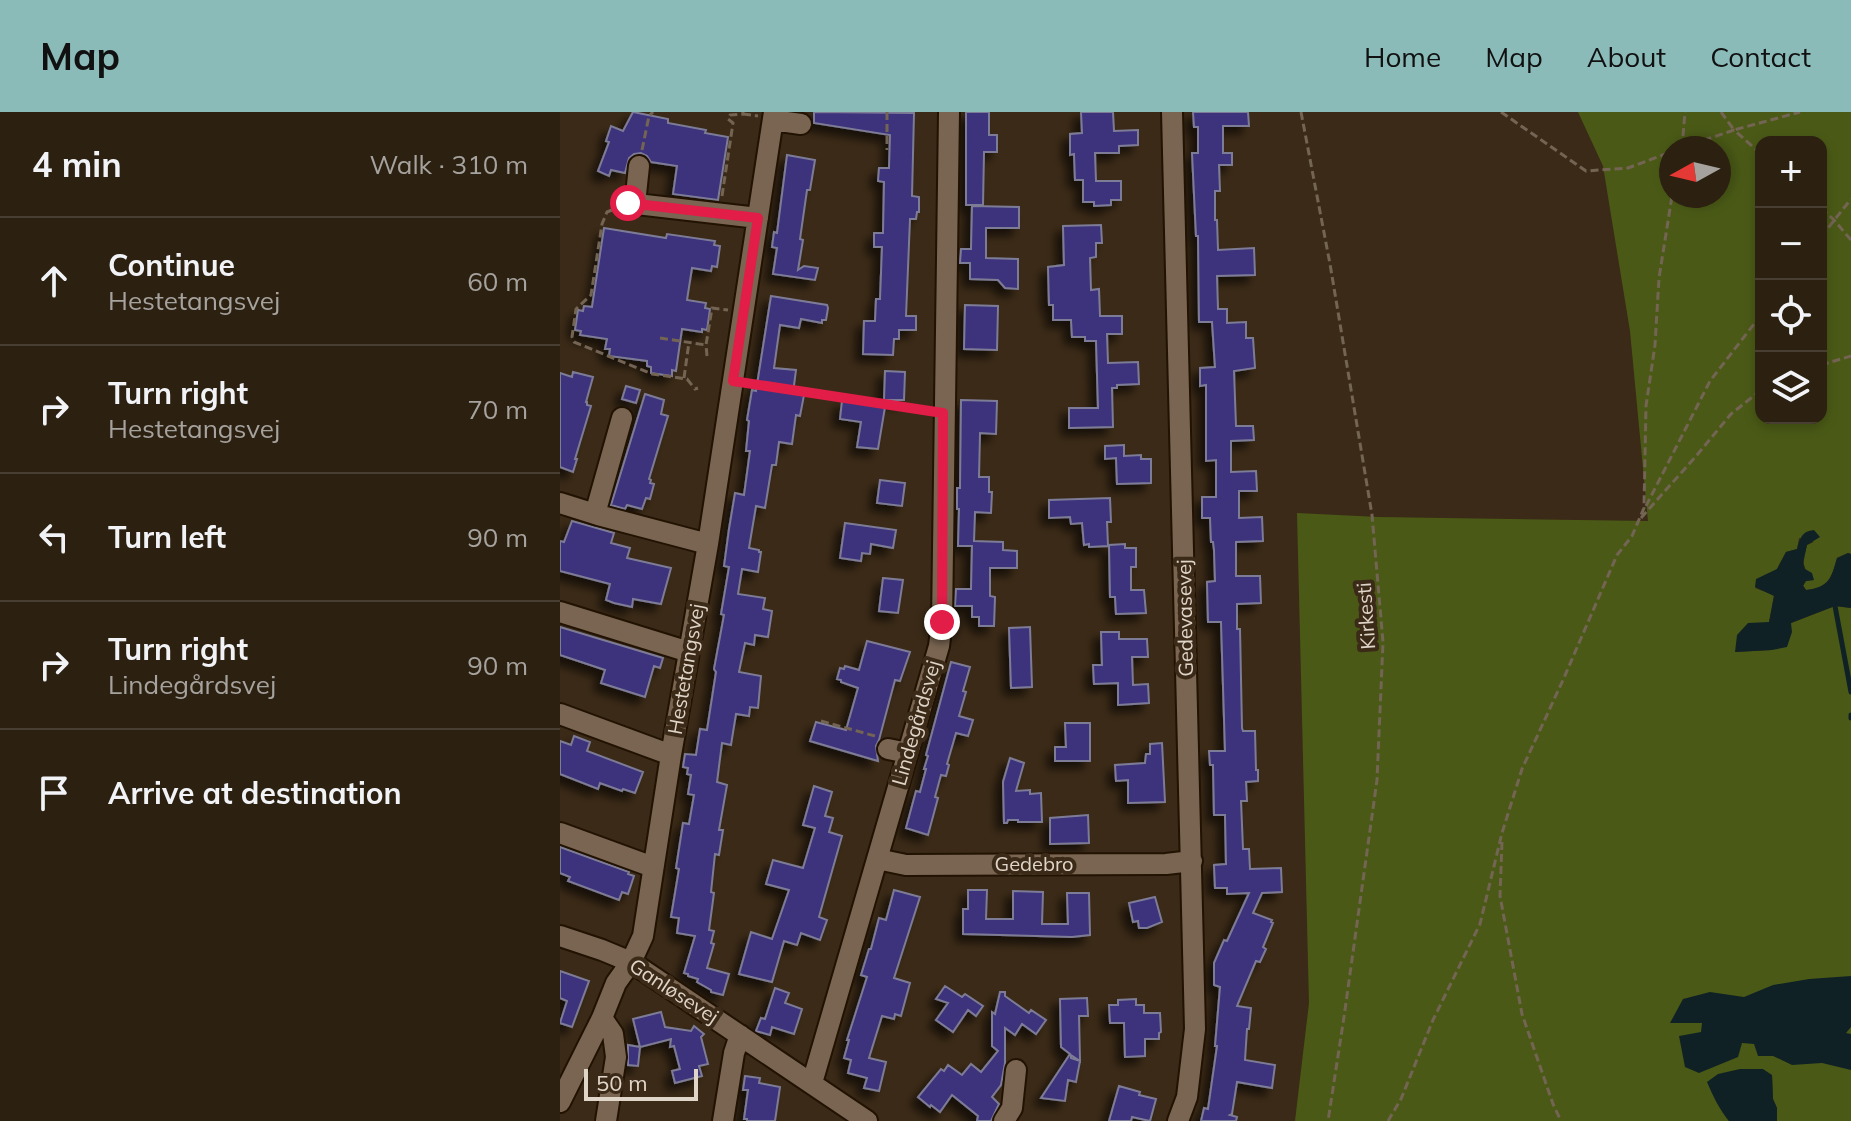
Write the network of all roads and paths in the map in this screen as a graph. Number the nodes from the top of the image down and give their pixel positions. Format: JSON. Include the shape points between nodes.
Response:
{"nodes":[{"id":1,"x":653,"y":112,"type":"edge"},
{"id":2,"x":743,"y":112,"type":"edge"},
{"id":3,"x":887,"y":112,"type":"edge"},
{"id":4,"x":949,"y":112,"type":"edge"},
{"id":5,"x":1172,"y":112,"type":"edge"},
{"id":6,"x":1301,"y":112,"type":"edge"},
{"id":7,"x":1501,"y":112,"type":"edge"},
{"id":8,"x":1685,"y":112,"type":"edge"},
{"id":9,"x":1721,"y":112,"type":"edge"},
{"id":10,"x":1800,"y":112,"type":"edge"},
{"id":11,"x":774,"y":116,"type":"edge"},
{"id":12,"x":801,"y":124,"type":"dead end"},
{"id":13,"x":1734,"y":130,"type":"junction"},
{"id":14,"x":1683,"y":136,"type":"edge"},
{"id":15,"x":1717,"y":136,"type":"edge"},
{"id":16,"x":1755,"y":149,"type":"edge"},
{"id":17,"x":887,"y":150,"type":"dead end"},
{"id":18,"x":1659,"y":156,"type":"edge"},
{"id":19,"x":639,"y":166,"type":"joint"},
{"id":20,"x":1851,"y":199,"type":"edge"},
{"id":21,"x":631,"y":204,"type":"junction"},
{"id":22,"x":1670,"y":208,"type":"edge"},
{"id":23,"x":720,"y":214,"type":"junction"},
{"id":24,"x":1827,"y":214,"type":"edge"},
{"id":25,"x":758,"y":218,"type":"junction"},
{"id":26,"x":1834,"y":220,"type":"junction"},
{"id":27,"x":1827,"y":229,"type":"edge"},
{"id":28,"x":1851,"y":240,"type":"edge"},
{"id":29,"x":744,"y":311,"type":"junction"},
{"id":30,"x":1755,"y":323,"type":"edge"},
{"id":31,"x":660,"y":338,"type":"dead end"},
{"id":32,"x":689,"y":342,"type":"junction"},
{"id":33,"x":706,"y":345,"type":"junction"},
{"id":34,"x":707,"y":356,"type":"dead end"},
{"id":35,"x":1851,"y":356,"type":"edge"},
{"id":36,"x":1827,"y":363,"type":"edge"},
{"id":37,"x":684,"y":379,"type":"junction"},
{"id":38,"x":733,"y":381,"type":"junction"},
{"id":39,"x":698,"y":388,"type":"dead end"},
{"id":40,"x":1755,"y":395,"type":"edge"},
{"id":41,"x":943,"y":413,"type":"junction"},
{"id":42,"x":622,"y":418,"type":"dead end"},
{"id":43,"x":560,"y":503,"type":"edge"},
{"id":44,"x":595,"y":514,"type":"junction"},
{"id":45,"x":1638,"y":520,"type":"junction"},
{"id":46,"x":708,"y":544,"type":"junction"},
{"id":47,"x":560,"y":612,"type":"edge"},
{"id":48,"x":689,"y":652,"type":"junction"},
{"id":49,"x":560,"y":714,"type":"edge"},
{"id":50,"x":821,"y":721,"type":"dead end"},
{"id":51,"x":898,"y":751,"type":"junction"},
{"id":52,"x":671,"y":755,"type":"junction"},
{"id":53,"x":560,"y":833,"type":"edge"},
{"id":54,"x":1502,"y":833,"type":"junction"},
{"id":55,"x":877,"y":859,"type":"junction"},
{"id":56,"x":1192,"y":861,"type":"junction"},
{"id":57,"x":653,"y":867,"type":"junction"},
{"id":58,"x":560,"y":936,"type":"edge"},
{"id":59,"x":631,"y":962,"type":"junction"},
{"id":60,"x":602,"y":1018,"type":"junction"},
{"id":61,"x":740,"y":1035,"type":"junction"},
{"id":62,"x":1016,"y":1070,"type":"dead end"},
{"id":63,"x":812,"y":1083,"type":"junction"},
{"id":64,"x":560,"y":1102,"type":"edge"},
{"id":65,"x":606,"y":1121,"type":"edge"},
{"id":66,"x":723,"y":1121,"type":"edge"},
{"id":67,"x":867,"y":1121,"type":"edge"},
{"id":68,"x":1004,"y":1121,"type":"edge"},
{"id":69,"x":1178,"y":1121,"type":"edge"},
{"id":70,"x":1328,"y":1121,"type":"edge"},
{"id":71,"x":1388,"y":1121,"type":"edge"},
{"id":72,"x":1561,"y":1121,"type":"edge"}],
"edges":[{"from":1,"to":19,"type":"path"},
{"from":2,"to":23,"type":"path","via":[[728,119],[733,123]]},
{"from":3,"to":17,"type":"path"},
{"from":4,"to":41,"type":"street","name":"Lindegårdsvej"},
{"from":5,"to":56,"type":"street","name":"Gedevasevej"},
{"from":6,"to":70,"type":"path","name":"Kirkesti","via":[[1372,515],[1383,642],[1377,780]]},
{"from":7,"to":18,"type":"path","via":[[1586,171],[1628,168]]},
{"from":8,"to":14,"type":"path"},
{"from":9,"to":13,"type":"path"},
{"from":10,"to":13,"type":"path"},
{"from":11,"to":12,"type":"street"},
{"from":11,"to":25,"type":"street","name":"Hestetangsvej"},
{"from":13,"to":15,"type":"path"},
{"from":13,"to":16,"type":"path"},
{"from":19,"to":21,"type":"street"},
{"from":20,"to":26,"type":"path"},
{"from":21,"to":23,"type":"street"},
{"from":21,"to":37,"type":"path","via":[[607,212],[591,295],[576,309],[572,337],[577,345],[652,374]]},
{"from":22,"to":45,"type":"path","via":[[1646,406],[1644,508]]},
{"from":23,"to":25,"type":"street"},
{"from":24,"to":26,"type":"path"},
{"from":25,"to":29,"type":"street","name":"Hestetangsvej"},
{"from":26,"to":27,"type":"path"},
{"from":26,"to":28,"type":"path"},
{"from":29,"to":33,"type":"path","via":[[712,308]]},
{"from":29,"to":38,"type":"street","name":"Hestetangsvej"},
{"from":30,"to":45,"type":"path","via":[[1710,381]]},
{"from":31,"to":32,"type":"path"},
{"from":32,"to":33,"type":"path"},
{"from":32,"to":37,"type":"path"},
{"from":33,"to":34,"type":"path"},
{"from":35,"to":36,"type":"path"},
{"from":37,"to":39,"type":"path"},
{"from":38,"to":41,"type":"path"},
{"from":38,"to":46,"type":"street","name":"Hestetangsvej"},
{"from":40,"to":45,"type":"path","via":[[1731,414]]},
{"from":41,"to":51,"type":"street","name":"Lindegårdsvej","via":[[939,646]]},
{"from":42,"to":44,"type":"street"},
{"from":43,"to":44,"type":"street"},
{"from":44,"to":46,"type":"street"},
{"from":45,"to":54,"type":"path","via":[[1617,555],[1522,769]]},
{"from":46,"to":48,"type":"street","name":"Hestetangsvej"},
{"from":47,"to":48,"type":"street"},
{"from":48,"to":52,"type":"street","name":"Hestetangsvej"},
{"from":49,"to":52,"type":"street"},
{"from":50,"to":51,"type":"path","via":[[889,740]]},
{"from":51,"to":55,"type":"street","name":"Lindegårdsvej"},
{"from":52,"to":57,"type":"street","name":"Hestetangsvej"},
{"from":53,"to":57,"type":"street"},
{"from":54,"to":71,"type":"path","via":[[1480,924]]},
{"from":54,"to":72,"type":"path","via":[[1500,896],[1522,1014]]},
{"from":55,"to":56,"type":"street","name":"Gedebro","via":[[906,865]]},
{"from":55,"to":63,"type":"street","name":"Lindegårdsvej"},
{"from":56,"to":69,"type":"street","name":"Gedevasevej","via":[[1195,1029],[1187,1097]]},
{"from":57,"to":59,"type":"street","name":"Hestetangsvej","via":[[643,936]]},
{"from":58,"to":59,"type":"street","name":"Ganløsevej"},
{"from":59,"to":60,"type":"street","name":"Hestetangsvej"},
{"from":59,"to":61,"type":"street","name":"Ganløsevej"},
{"from":60,"to":64,"type":"street","name":"Hestetangsvej"},
{"from":60,"to":65,"type":"street","via":[[613,1034],[616,1057]]},
{"from":61,"to":63,"type":"street","name":"Ganløsevej"},
{"from":61,"to":66,"type":"street","name":"Ganløsevej"},
{"from":62,"to":68,"type":"street","via":[[1012,1108]]},
{"from":63,"to":67,"type":"street","name":"Ganløsevej"}]}
